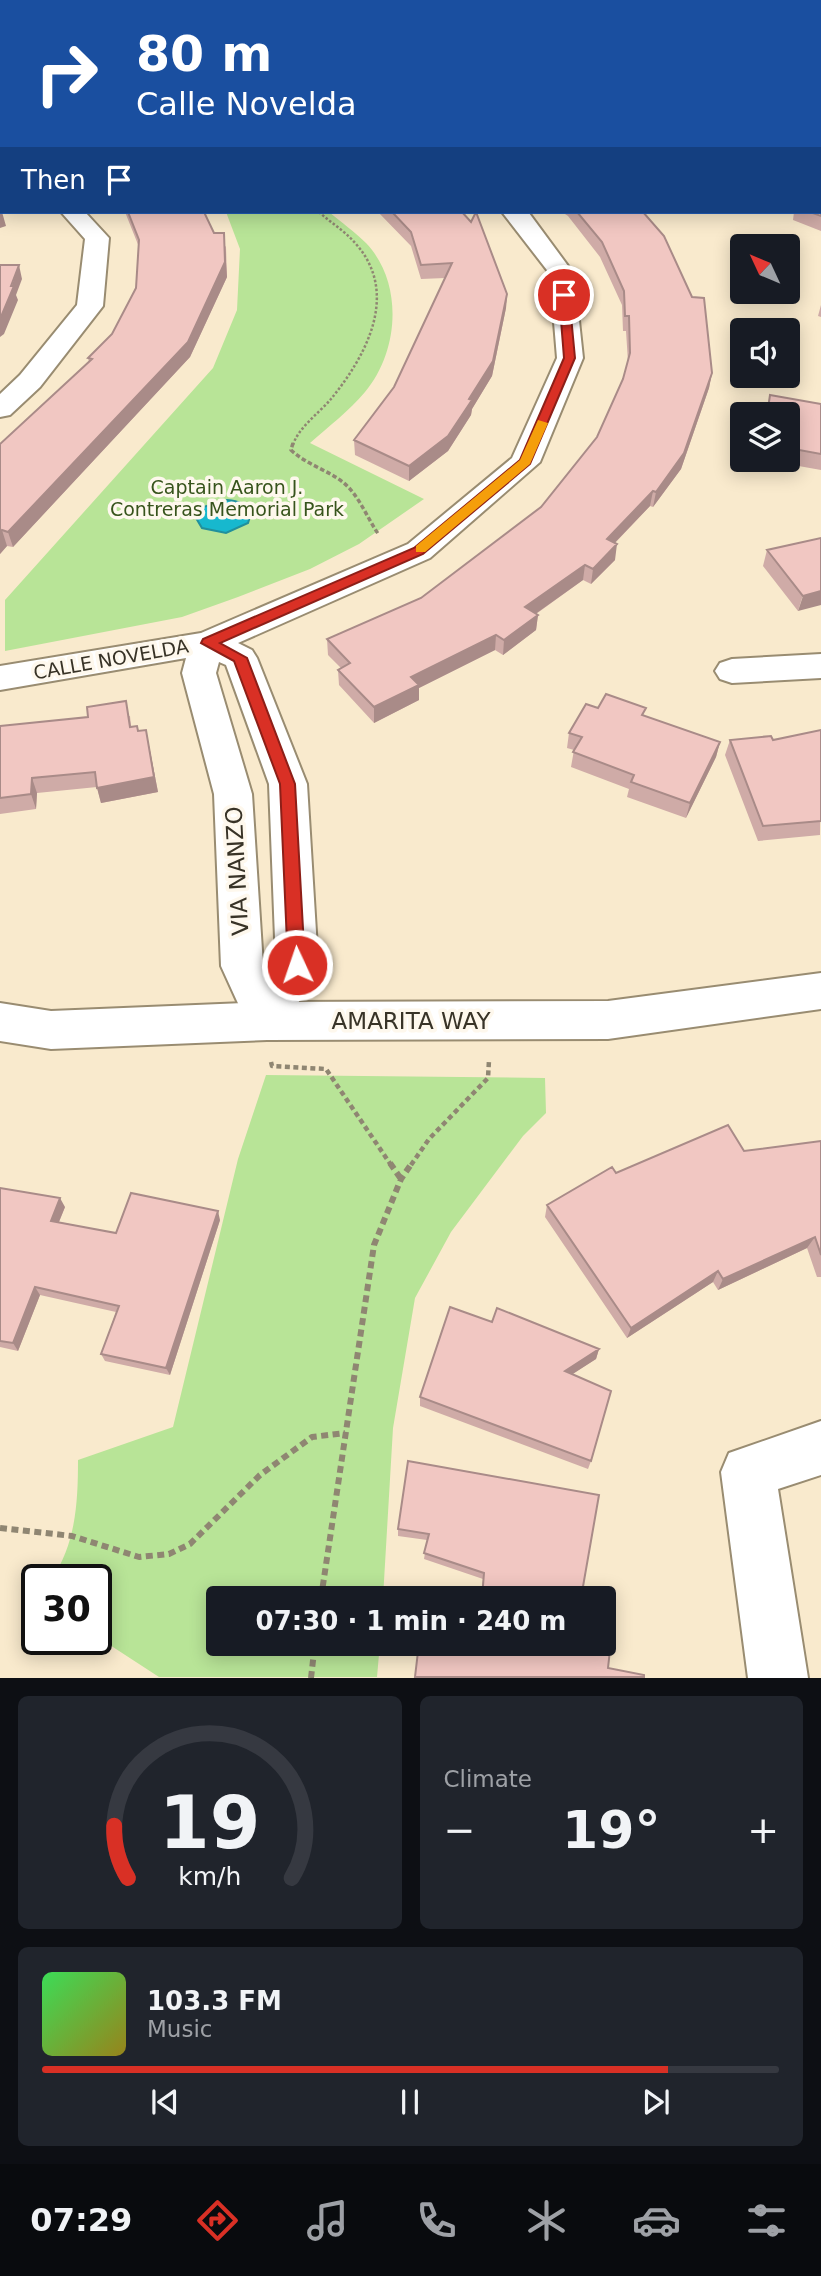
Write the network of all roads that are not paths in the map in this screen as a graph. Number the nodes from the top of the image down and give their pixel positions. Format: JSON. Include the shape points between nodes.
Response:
{"nodes":[{"id":1,"x":74,"y":214,"type":"edge"},
{"id":2,"x":516,"y":214,"type":"edge"},
{"id":3,"x":0,"y":409,"type":"edge"},
{"id":4,"x":208,"y":643,"type":"junction"},
{"id":5,"x":821,"y":666,"type":"edge"},
{"id":6,"x":732,"y":671,"type":"dead end"},
{"id":7,"x":0,"y":678,"type":"edge"},
{"id":8,"x":821,"y":991,"type":"edge"},
{"id":9,"x":267,"y":1021,"type":"junction"},
{"id":10,"x":0,"y":1022,"type":"edge"},
{"id":11,"x":821,"y":1448,"type":"edge"},
{"id":12,"x":778,"y":1678,"type":"edge"}],
"edges":[{"from":1,"to":3,"type":"street","via":[[97,238],[90,306],[30,381]]},
{"from":2,"to":4,"type":"street","name":"CALLE NOVELDA","via":[[562,274],[570,358],[525,462],[419,551]]},
{"from":4,"to":7,"type":"street","name":"CALLE NOVELDA"},
{"from":4,"to":9,"type":"street","name":"VIA NANZO","via":[[199,673],[233,794],[242,966]]},
{"from":4,"to":9,"type":"street","via":[[240,658],[288,784],[297,965]]},
{"from":5,"to":6,"type":"street"},
{"from":8,"to":9,"type":"street","name":"AMARITA WAY","via":[[608,1020]]},
{"from":9,"to":10,"type":"street","name":"AMARITA WAY","via":[[51,1030]]},
{"from":11,"to":12,"type":"street","via":[[748,1472]]}]}
